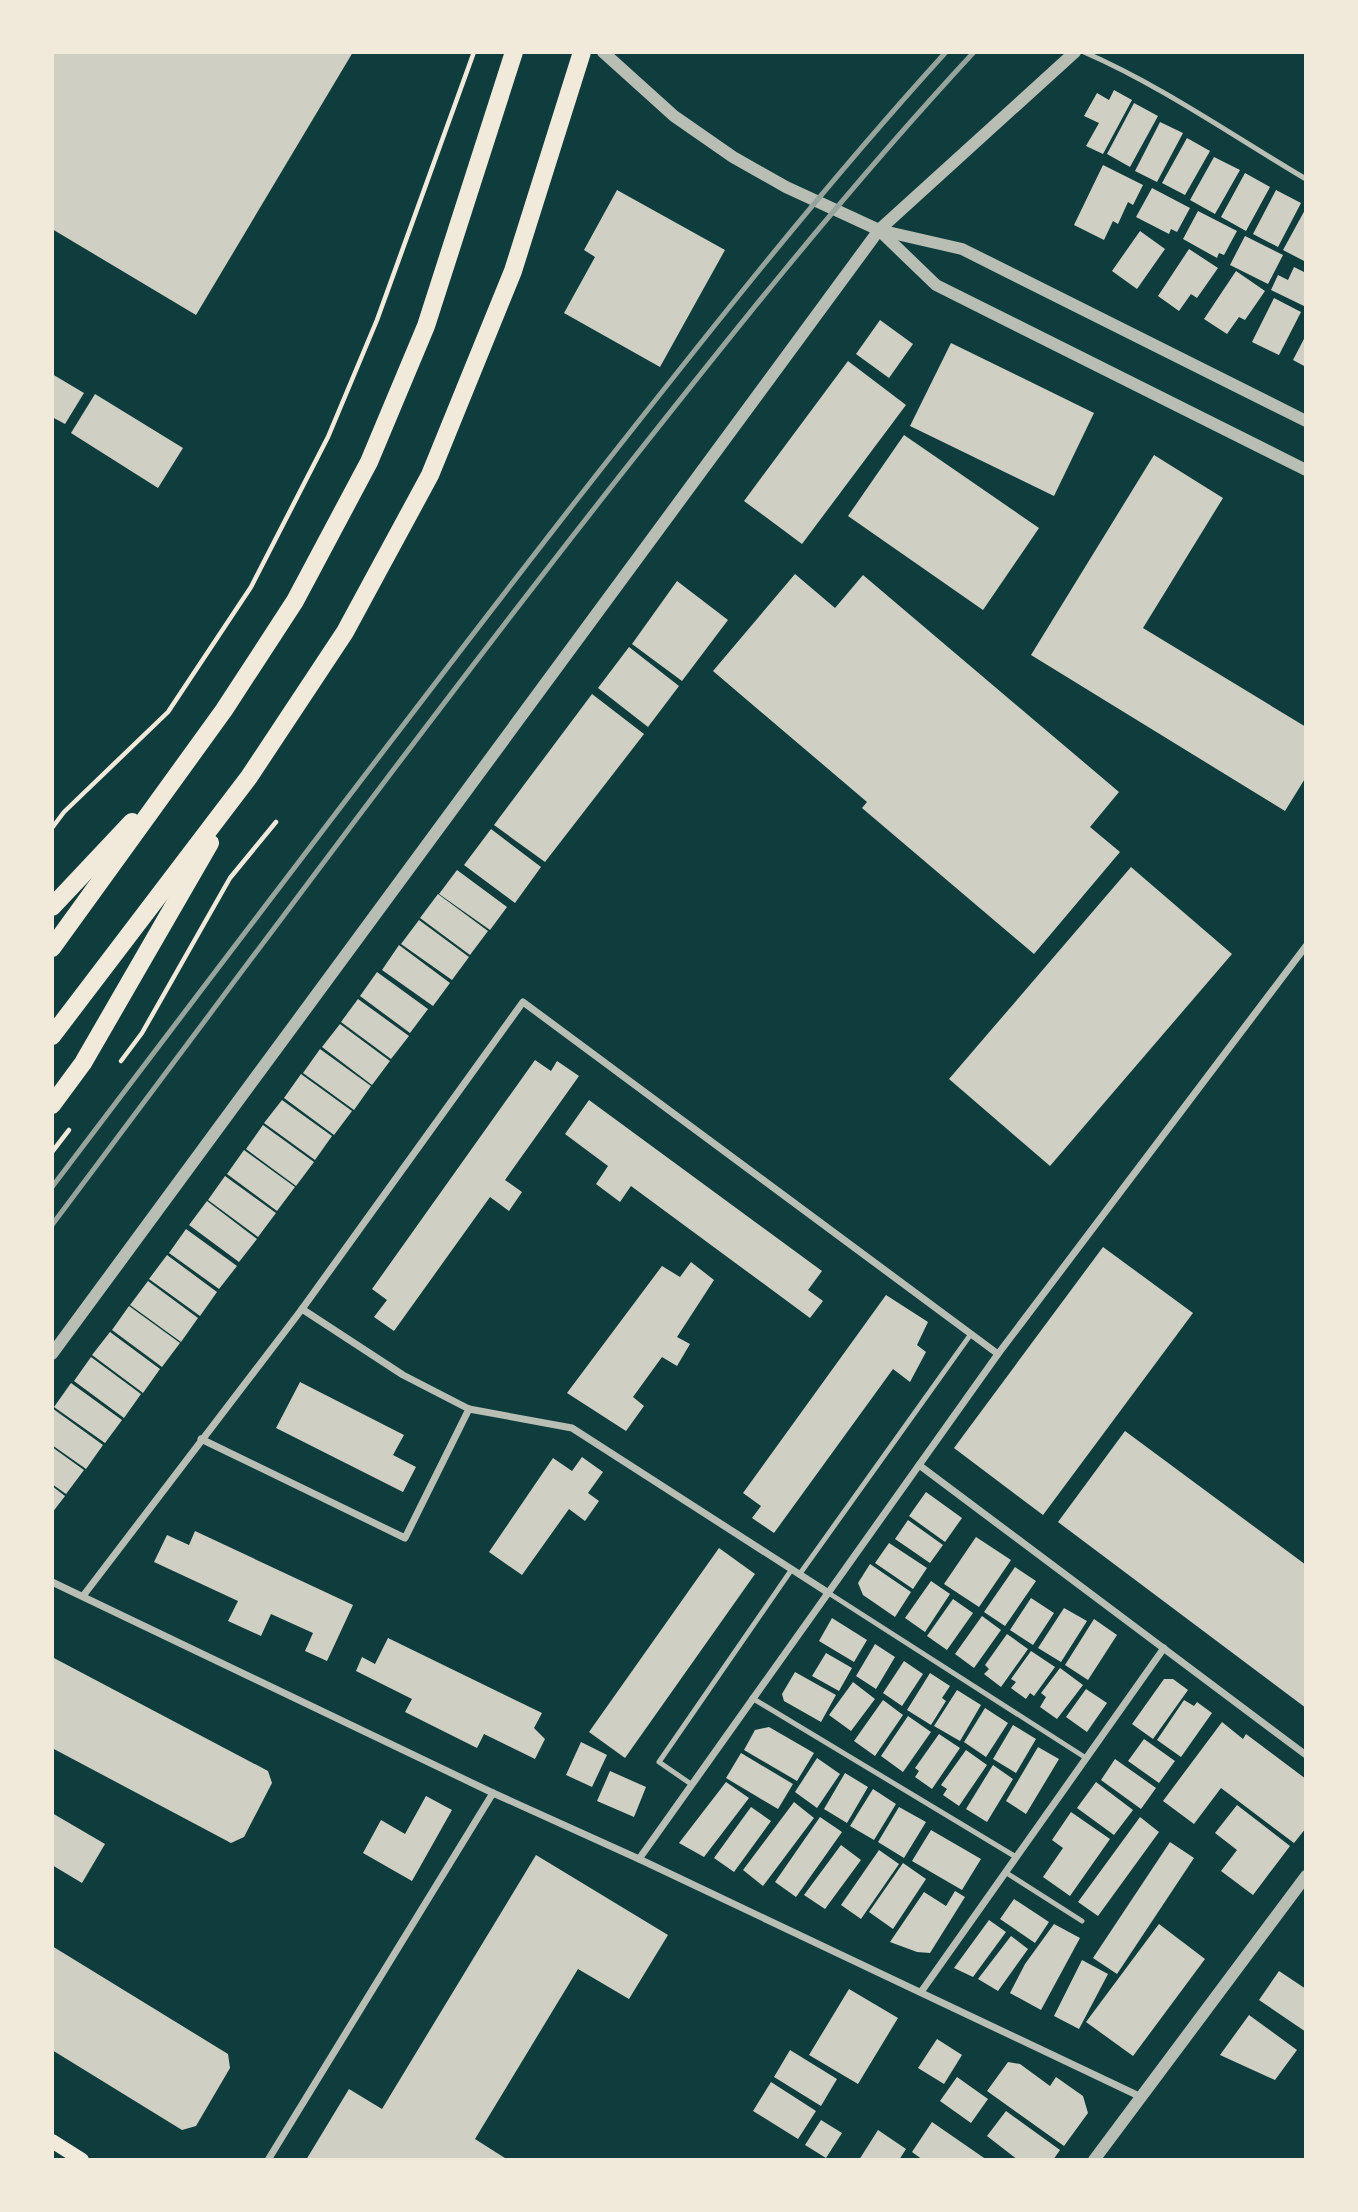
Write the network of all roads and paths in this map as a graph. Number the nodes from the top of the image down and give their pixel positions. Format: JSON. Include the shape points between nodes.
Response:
{"nodes":[{"id":1,"x":474,"y":52,"type":"edge"},
{"id":2,"x":514,"y":52,"type":"edge"},
{"id":3,"x":582,"y":52,"type":"edge"},
{"id":4,"x":603,"y":52,"type":"edge"},
{"id":5,"x":1075,"y":52,"type":"edge"},
{"id":6,"x":1084,"y":52,"type":"edge"},
{"id":7,"x":1306,"y":178,"type":"edge"},
{"id":8,"x":879,"y":230,"type":"junction"},
{"id":9,"x":1306,"y":421,"type":"edge"},
{"id":10,"x":1306,"y":470,"type":"edge"},
{"id":11,"x":184,"y":765,"type":"junction"},
{"id":12,"x":249,"y":777,"type":"junction"},
{"id":13,"x":276,"y":822,"type":"dead end"},
{"id":14,"x":52,"y":828,"type":"edge"},
{"id":15,"x":52,"y":907,"type":"edge"},
{"id":16,"x":1306,"y":946,"type":"edge"},
{"id":17,"x":52,"y":947,"type":"edge"},
{"id":18,"x":52,"y":1036,"type":"edge"},
{"id":19,"x":118,"y":1065,"type":"dead end"},
{"id":20,"x":52,"y":1105,"type":"edge"},
{"id":21,"x":77,"y":1120,"type":"dead end"},
{"id":22,"x":52,"y":1153,"type":"edge"},
{"id":23,"x":302,"y":1309,"type":"junction"},
{"id":24,"x":971,"y":1334,"type":"junction"},
{"id":25,"x":52,"y":1354,"type":"edge"},
{"id":26,"x":998,"y":1354,"type":"junction"},
{"id":27,"x":469,"y":1409,"type":"junction"},
{"id":28,"x":201,"y":1439,"type":"junction"},
{"id":29,"x":919,"y":1465,"type":"junction"},
{"id":30,"x":792,"y":1569,"type":"junction"},
{"id":31,"x":800,"y":1575,"type":"junction"},
{"id":32,"x":52,"y":1581,"type":"edge"},
{"id":33,"x":827,"y":1592,"type":"junction"},
{"id":34,"x":83,"y":1595,"type":"junction"},
{"id":35,"x":1164,"y":1648,"type":"junction"},
{"id":36,"x":752,"y":1698,"type":"junction"},
{"id":37,"x":1306,"y":1755,"type":"edge"},
{"id":38,"x":1086,"y":1758,"type":"junction"},
{"id":39,"x":691,"y":1784,"type":"junction"},
{"id":40,"x":493,"y":1793,"type":"junction"},
{"id":41,"x":1016,"y":1857,"type":"junction"},
{"id":42,"x":639,"y":1859,"type":"junction"},
{"id":43,"x":1005,"y":1872,"type":"junction"},
{"id":44,"x":1306,"y":1876,"type":"edge"},
{"id":45,"x":1082,"y":1921,"type":"dead end"},
{"id":46,"x":920,"y":1992,"type":"junction"},
{"id":47,"x":1139,"y":2096,"type":"junction"},
{"id":48,"x":52,"y":2141,"type":"edge"},
{"id":49,"x":82,"y":2160,"type":"edge"},
{"id":50,"x":268,"y":2160,"type":"edge"},
{"id":51,"x":1094,"y":2160,"type":"edge"}],
"edges":[{"from":1,"to":14,"type":"path","via":[[377,320],[328,437],[251,587],[168,712]]},
{"from":2,"to":11,"type":"main road","via":[[425,326],[369,462],[295,601]]},
{"from":3,"to":12,"type":"main road","via":[[513,271],[430,475],[345,632]]},
{"from":4,"to":8,"type":"street","via":[[674,116],[733,157]]},
{"from":5,"to":8,"type":"street"},
{"from":6,"to":7,"type":"lane"},
{"from":8,"to":9,"type":"street","via":[[962,249]]},
{"from":8,"to":10,"type":"street","via":[[936,285]]},
{"from":8,"to":25,"type":"street"},
{"from":11,"to":15,"type":"main road"},
{"from":11,"to":17,"type":"main road"},
{"from":12,"to":18,"type":"main road"},
{"from":12,"to":20,"type":"main road","via":[[83,1063]]},
{"from":13,"to":19,"type":"path","via":[[230,877],[142,1033]]},
{"from":16,"to":26,"type":"street"},
{"from":21,"to":22,"type":"path"},
{"from":23,"to":24,"type":"street","via":[[523,1002]]},
{"from":23,"to":27,"type":"street","via":[[403,1375]]},
{"from":23,"to":28,"type":"street"},
{"from":24,"to":26,"type":"street"},
{"from":24,"to":31,"type":"lane"},
{"from":26,"to":29,"type":"street"},
{"from":27,"to":28,"type":"street","via":[[405,1538]]},
{"from":27,"to":30,"type":"street","via":[[572,1428]]},
{"from":28,"to":34,"type":"street"},
{"from":29,"to":33,"type":"street"},
{"from":29,"to":35,"type":"street"},
{"from":30,"to":31,"type":"street"},
{"from":30,"to":39,"type":"lane","via":[[659,1762]]},
{"from":31,"to":33,"type":"street"},
{"from":32,"to":34,"type":"street"},
{"from":33,"to":36,"type":"street"},
{"from":33,"to":38,"type":"lane"},
{"from":34,"to":40,"type":"street"},
{"from":35,"to":37,"type":"street"},
{"from":35,"to":38,"type":"street"},
{"from":36,"to":39,"type":"street"},
{"from":36,"to":41,"type":"lane"},
{"from":38,"to":41,"type":"street"},
{"from":39,"to":42,"type":"street"},
{"from":40,"to":42,"type":"street"},
{"from":40,"to":50,"type":"street"},
{"from":41,"to":43,"type":"street"},
{"from":42,"to":46,"type":"street"},
{"from":43,"to":45,"type":"lane"},
{"from":43,"to":46,"type":"street"},
{"from":44,"to":47,"type":"street"},
{"from":46,"to":47,"type":"street"},
{"from":47,"to":51,"type":"street"},
{"from":48,"to":49,"type":"main road"}]}
